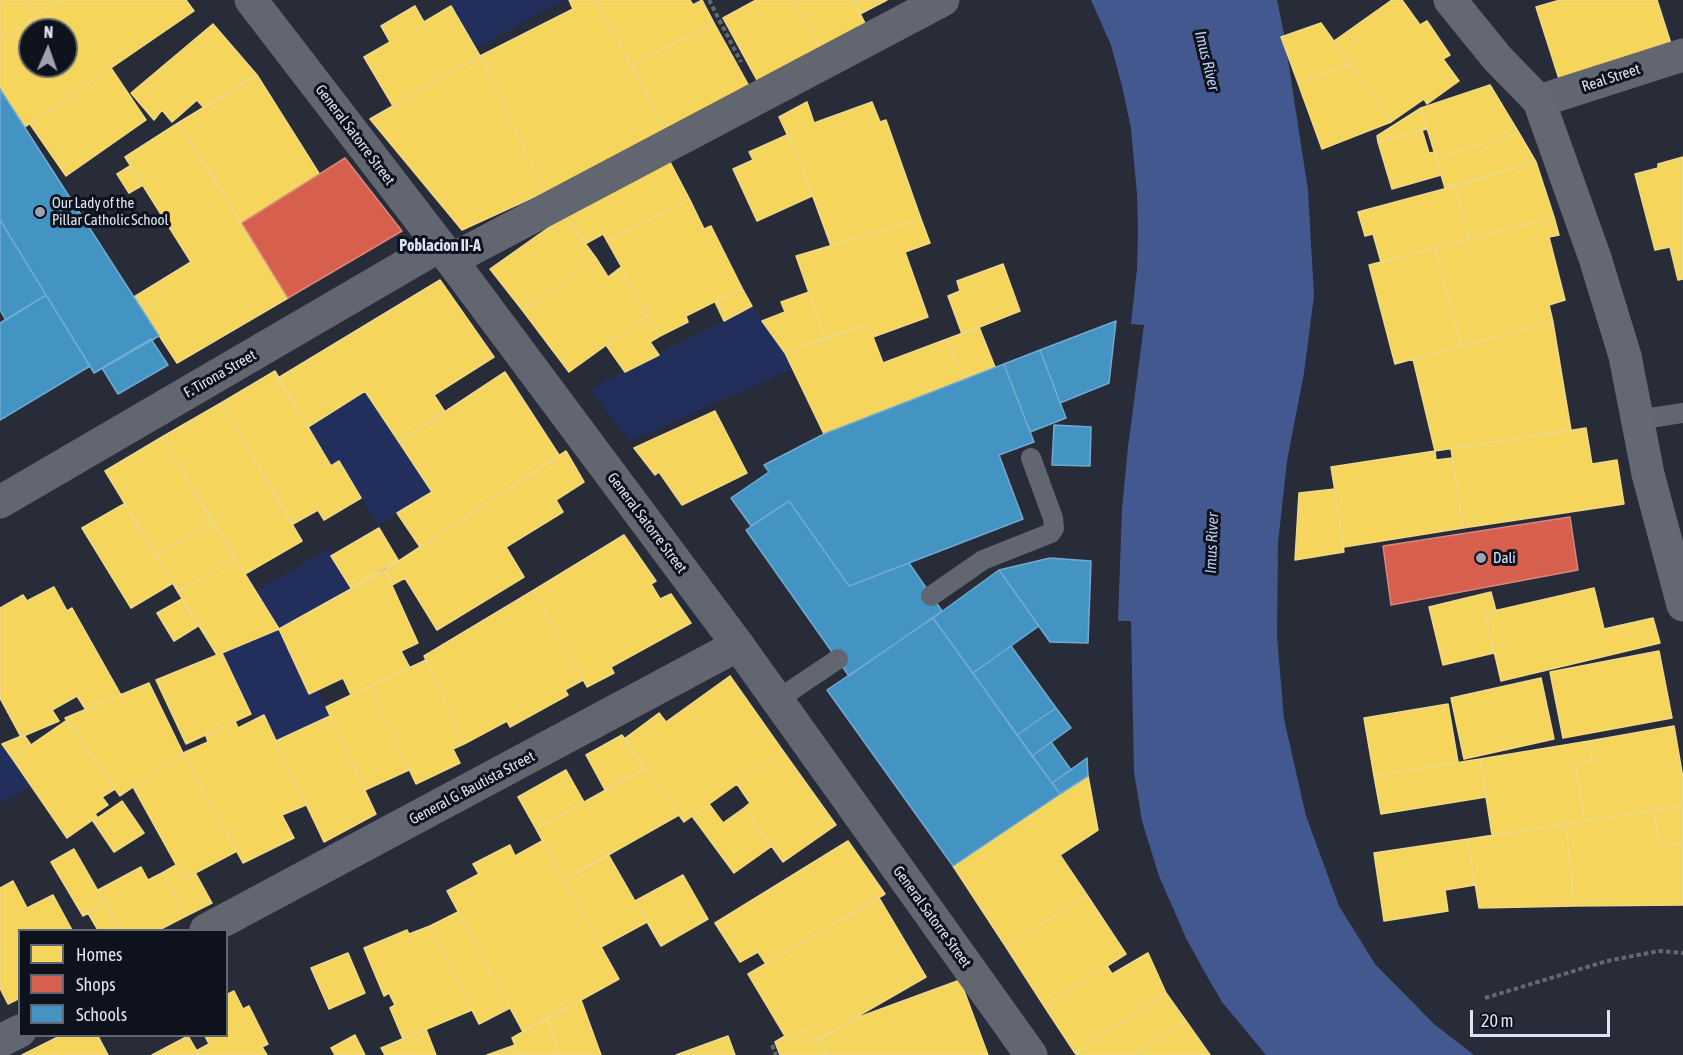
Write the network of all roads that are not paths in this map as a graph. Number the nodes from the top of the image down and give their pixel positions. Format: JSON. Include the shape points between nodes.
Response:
{"nodes":[{"id":1,"x":251,"y":0,"type":"edge"},
{"id":2,"x":943,"y":0,"type":"edge"},
{"id":3,"x":1450,"y":0,"type":"edge"},
{"id":4,"x":1683,"y":55,"type":"edge"},
{"id":5,"x":1539,"y":101,"type":"junction"},
{"id":6,"x":445,"y":253,"type":"junction"},
{"id":7,"x":1683,"y":413,"type":"edge"},
{"id":8,"x":1637,"y":420,"type":"junction"},
{"id":9,"x":1031,"y":458,"type":"dead end"},
{"id":10,"x":0,"y":502,"type":"edge"},
{"id":11,"x":931,"y":596,"type":"dead end"},
{"id":12,"x":1683,"y":605,"type":"edge"},
{"id":13,"x":738,"y":645,"type":"junction"},
{"id":14,"x":838,"y":659,"type":"dead end"},
{"id":15,"x":777,"y":700,"type":"junction"},
{"id":16,"x":208,"y":929,"type":"edge"},
{"id":17,"x":18,"y":1032,"type":"edge"},
{"id":18,"x":0,"y":1041,"type":"edge"},
{"id":19,"x":1031,"y":1055,"type":"edge"}],
"edges":[{"from":1,"to":6,"type":"street","name":"General Satorre Street"},
{"from":2,"to":6,"type":"street","name":"F. Tirona Street","via":[[760,97]]},
{"from":3,"to":5,"type":"main road"},
{"from":4,"to":5,"type":"street","name":"Real Street"},
{"from":5,"to":8,"type":"main road","via":[[1612,312]]},
{"from":6,"to":10,"type":"street","name":"F. Tirona Street"},
{"from":6,"to":13,"type":"street","name":"General Satorre Street"},
{"from":7,"to":8,"type":"lane"},
{"from":8,"to":12,"type":"main road"},
{"from":9,"to":11,"type":"lane","via":[[1053,518],[1051,533],[983,560]]},
{"from":13,"to":15,"type":"street","name":"General Satorre Street"},
{"from":13,"to":16,"type":"street","name":"General G. Bautista Street"},
{"from":14,"to":15,"type":"lane"},
{"from":15,"to":19,"type":"street","name":"General Satorre Street"},
{"from":17,"to":18,"type":"street"}]}
